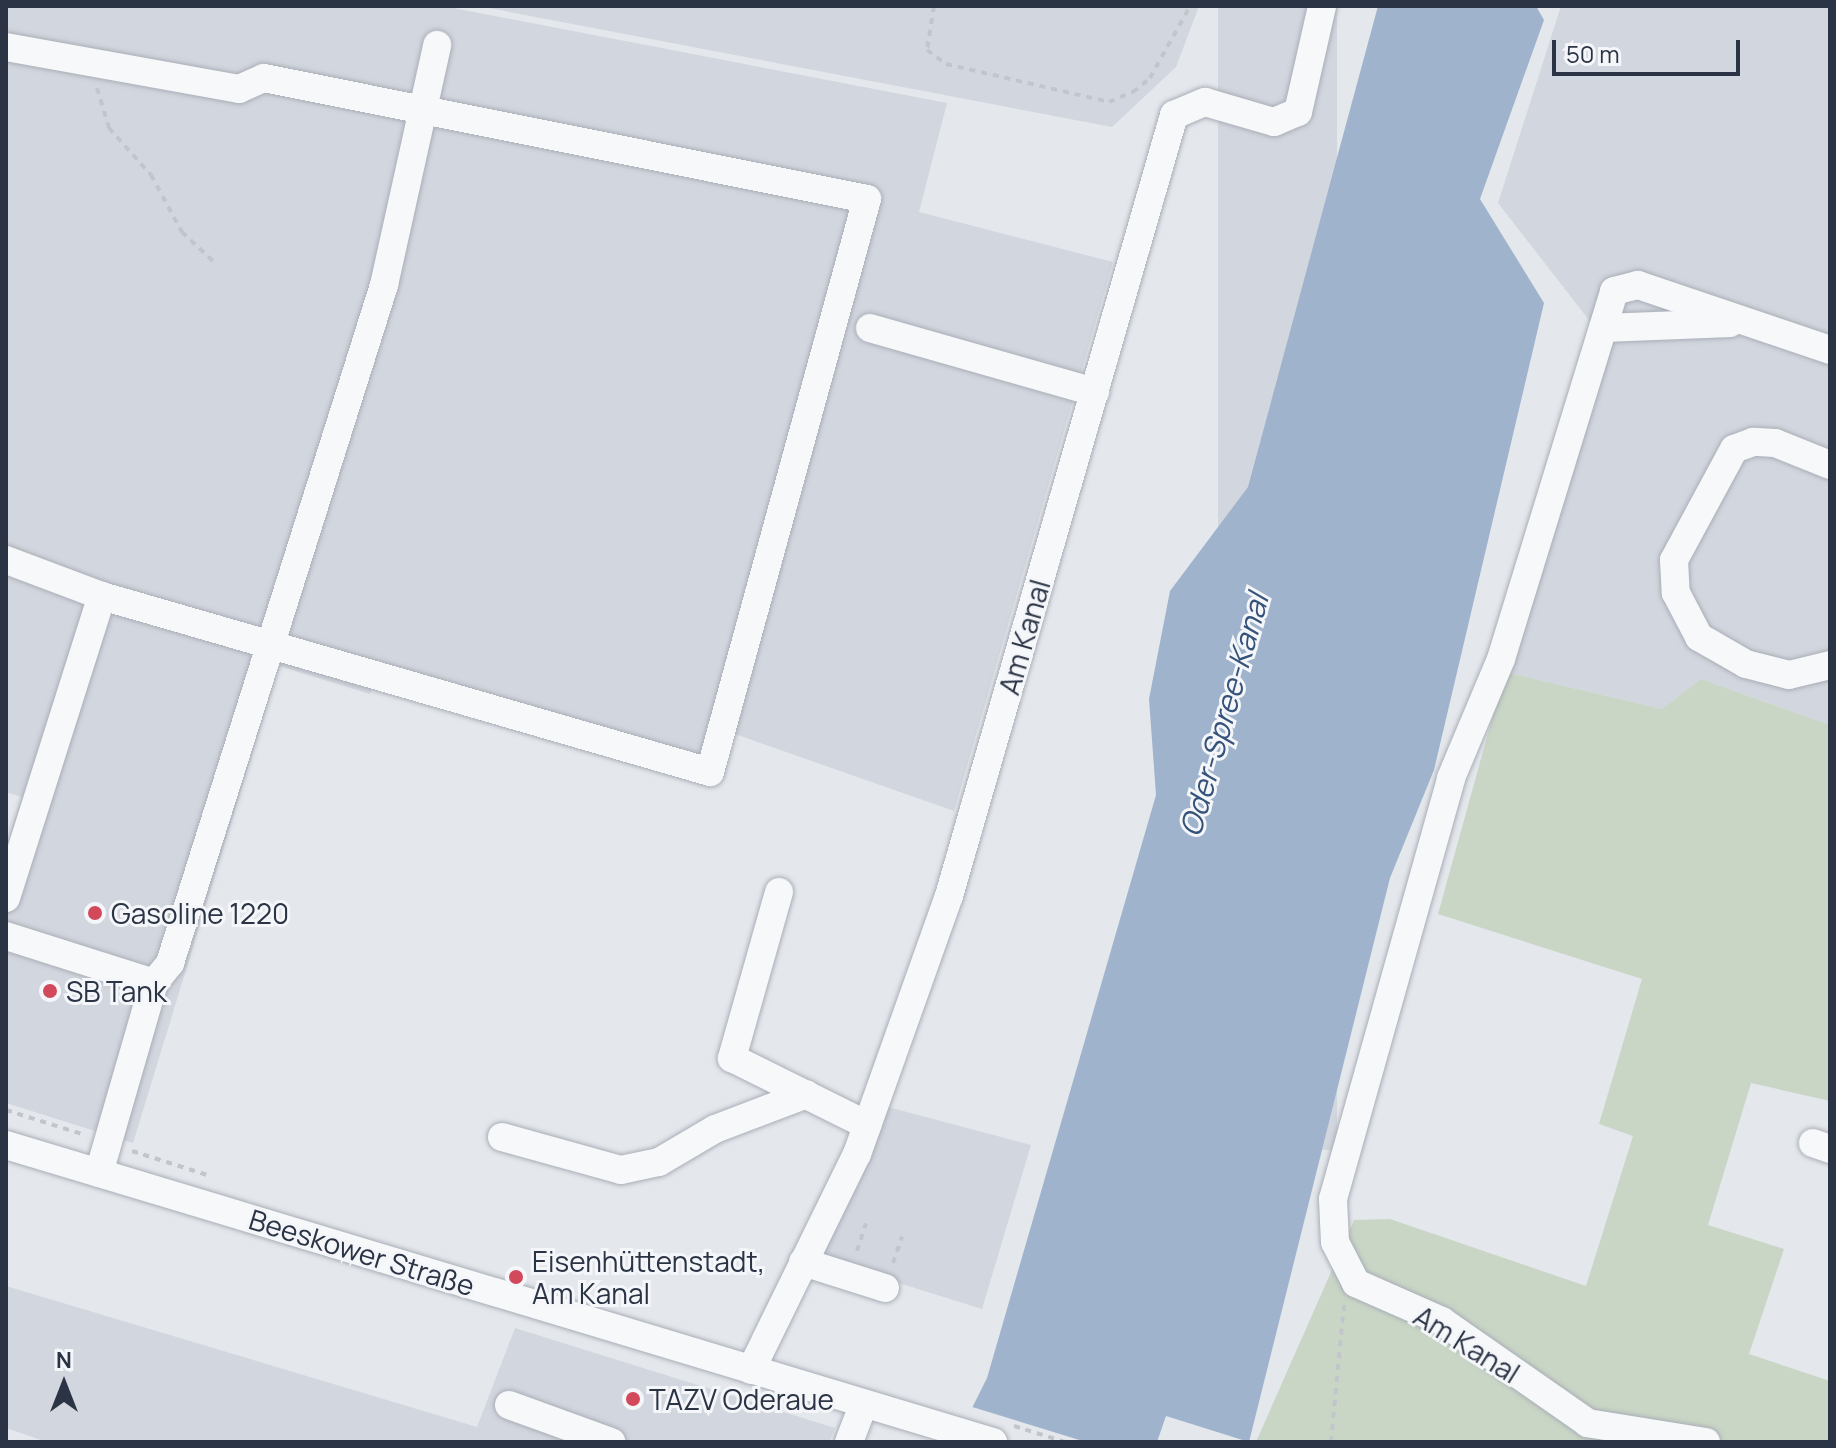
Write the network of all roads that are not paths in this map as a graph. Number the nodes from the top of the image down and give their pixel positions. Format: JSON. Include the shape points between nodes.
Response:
{"nodes":[{"id":1,"x":1322,"y":6,"type":"edge"},
{"id":2,"x":437,"y":45,"type":"dead end"},
{"id":3,"x":6,"y":47,"type":"edge"},
{"id":4,"x":423,"y":110,"type":"junction"},
{"id":5,"x":1747,"y":322,"type":"junction"},
{"id":6,"x":870,"y":328,"type":"dead end"},
{"id":7,"x":1605,"y":328,"type":"junction"},
{"id":8,"x":1830,"y":350,"type":"edge"},
{"id":9,"x":1095,"y":392,"type":"junction"},
{"id":10,"x":1830,"y":465,"type":"edge"},
{"id":11,"x":6,"y":560,"type":"edge"},
{"id":12,"x":102,"y":596,"type":"junction"},
{"id":13,"x":273,"y":645,"type":"junction"},
{"id":14,"x":1830,"y":665,"type":"edge"},
{"id":15,"x":12,"y":855,"type":"edge"},
{"id":16,"x":779,"y":892,"type":"dead end"},
{"id":17,"x":6,"y":898,"type":"edge"},
{"id":18,"x":6,"y":936,"type":"edge"},
{"id":19,"x":154,"y":983,"type":"junction"},
{"id":20,"x":807,"y":1094,"type":"junction"},
{"id":21,"x":867,"y":1125,"type":"junction"},
{"id":22,"x":502,"y":1137,"type":"dead end"},
{"id":23,"x":6,"y":1145,"type":"edge"},
{"id":24,"x":99,"y":1173,"type":"junction"},
{"id":25,"x":803,"y":1262,"type":"junction"},
{"id":26,"x":885,"y":1288,"type":"dead end"},
{"id":27,"x":751,"y":1370,"type":"junction"},
{"id":28,"x":509,"y":1405,"type":"dead end"},
{"id":29,"x":863,"y":1405,"type":"junction"},
{"id":30,"x":611,"y":1442,"type":"edge"},
{"id":31,"x":849,"y":1442,"type":"edge"},
{"id":32,"x":993,"y":1442,"type":"edge"},
{"id":33,"x":1706,"y":1442,"type":"edge"}],
"edges":[{"from":1,"to":9,"type":"street","name":"Am Kanal","via":[[1298,112],[1274,122],[1205,102],[1174,115]]},
{"from":2,"to":4,"type":"street"},
{"from":3,"to":4,"type":"street","via":[[239,89],[264,78]]},
{"from":4,"to":13,"type":"street","via":[[384,285]]},
{"from":4,"to":13,"type":"street","via":[[867,199],[710,772]]},
{"from":5,"to":7,"type":"street","name":"Am Kanal"},
{"from":5,"to":7,"type":"street","name":"Am Kanal","via":[[1638,285],[1614,291]]},
{"from":5,"to":8,"type":"street","name":"Am Kanal"},
{"from":6,"to":9,"type":"street"},
{"from":7,"to":33,"type":"street","name":"Am Kanal","via":[[1501,659],[1451,778],[1333,1199],[1335,1242],[1356,1283],[1442,1321],[1588,1423]]},
{"from":9,"to":21,"type":"street","name":"Am Kanal","via":[[949,896]]},
{"from":10,"to":14,"type":"street","via":[[1775,443],[1753,442],[1734,449],[1674,560],[1676,593],[1699,637],[1746,664],[1789,675]]},
{"from":11,"to":12,"type":"street"},
{"from":12,"to":13,"type":"street"},
{"from":12,"to":15,"type":"street"},
{"from":13,"to":19,"type":"street","via":[[170,963]]},
{"from":15,"to":17,"type":"street"},
{"from":16,"to":20,"type":"street","via":[[732,1058]]},
{"from":18,"to":19,"type":"street"},
{"from":19,"to":24,"type":"street"},
{"from":20,"to":21,"type":"street"},
{"from":20,"to":22,"type":"street","via":[[715,1129],[659,1162],[621,1170]]},
{"from":21,"to":25,"type":"street","name":"Am Kanal"},
{"from":23,"to":24,"type":"street","name":"Beeskower Straße"},
{"from":24,"to":27,"type":"street","name":"Beeskower Straße"},
{"from":25,"to":26,"type":"street"},
{"from":25,"to":27,"type":"street","name":"Am Kanal"},
{"from":27,"to":29,"type":"street","name":"Beeskower Straße"},
{"from":28,"to":30,"type":"street"},
{"from":29,"to":31,"type":"street"},
{"from":29,"to":32,"type":"street","name":"Beeskower Straße"}]}
